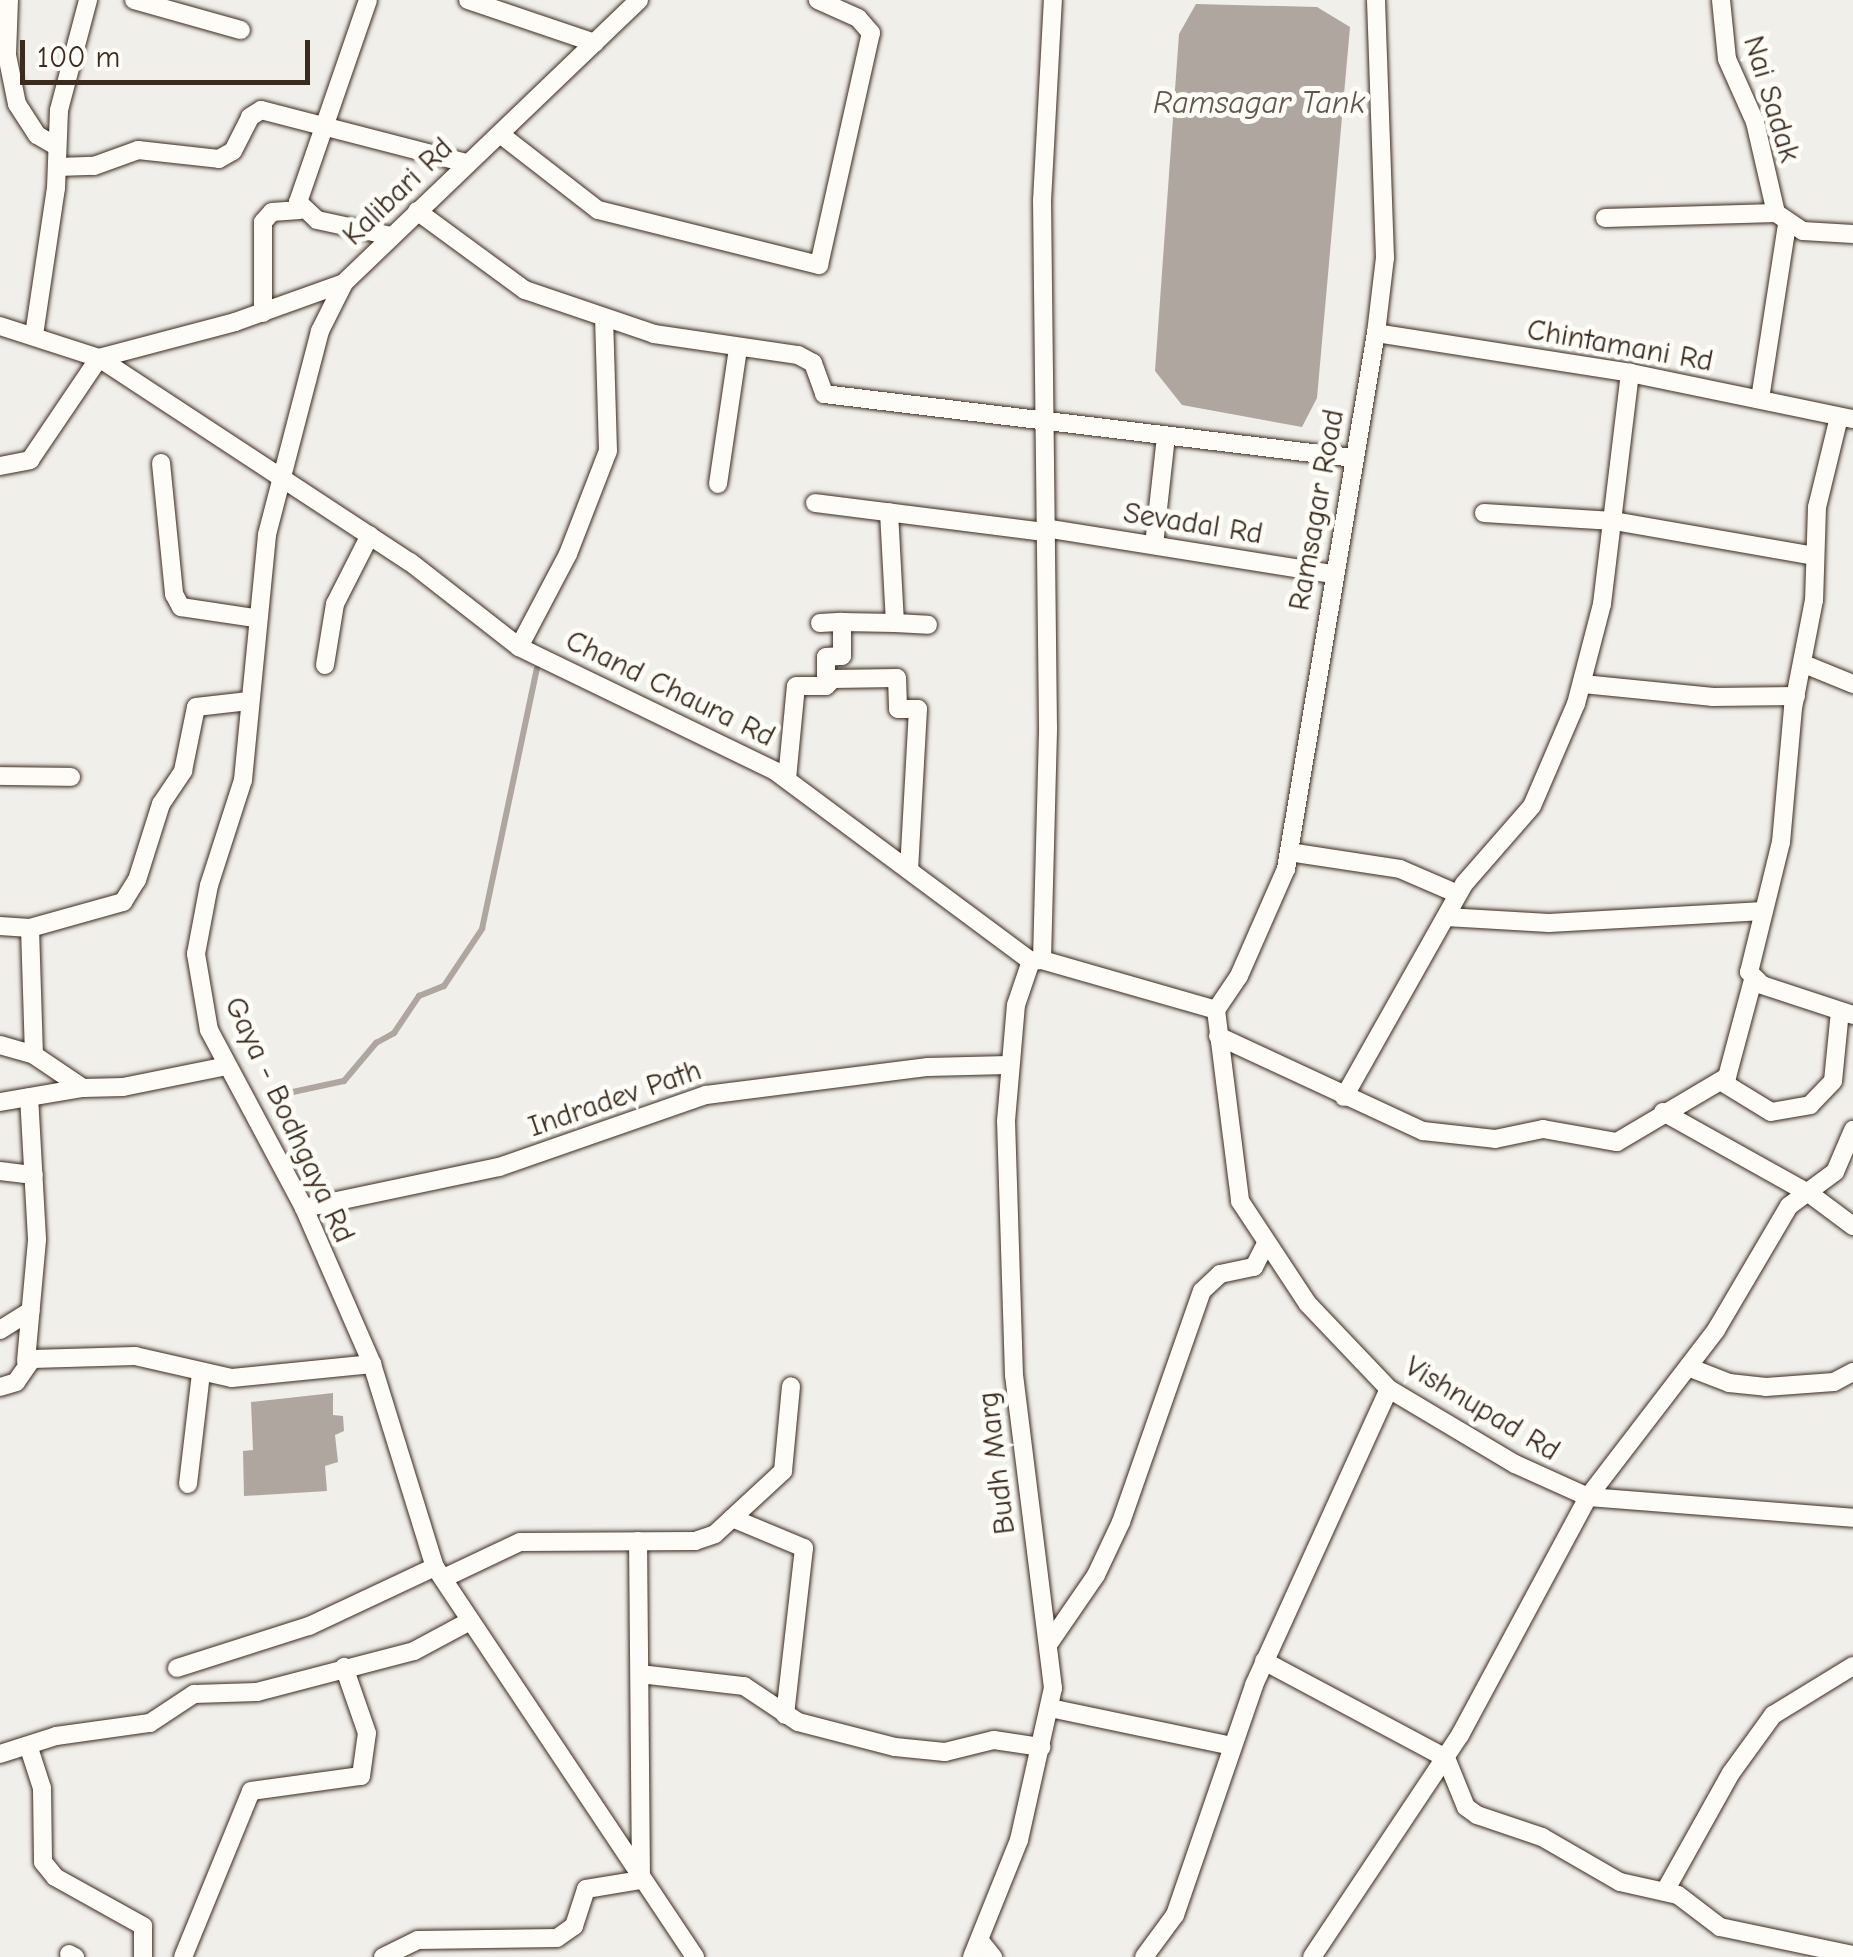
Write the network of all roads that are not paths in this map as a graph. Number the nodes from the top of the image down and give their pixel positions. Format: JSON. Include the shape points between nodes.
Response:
{"nodes":[{"id":1,"x":10,"y":0,"type":"edge"},
{"id":2,"x":88,"y":0,"type":"edge"},
{"id":3,"x":134,"y":0,"type":"edge"},
{"id":4,"x":368,"y":0,"type":"edge"},
{"id":5,"x":639,"y":0,"type":"edge"},
{"id":6,"x":818,"y":0,"type":"edge"},
{"id":7,"x":1053,"y":0,"type":"edge"},
{"id":8,"x":1376,"y":0,"type":"edge"},
{"id":9,"x":1722,"y":0,"type":"edge"},
{"id":10,"x":472,"y":1,"type":"edge"},
{"id":11,"x":241,"y":30,"type":"dead end"},
{"id":12,"x":595,"y":43,"type":"junction"},
{"id":13,"x":4,"y":57,"type":"edge"},
{"id":14,"x":322,"y":125,"type":"junction"},
{"id":15,"x":500,"y":134,"type":"junction"},
{"id":16,"x":56,"y":146,"type":"junction"},
{"id":17,"x":466,"y":163,"type":"junction"},
{"id":18,"x":57,"y":168,"type":"junction"},
{"id":19,"x":300,"y":210,"type":"junction"},
{"id":20,"x":417,"y":211,"type":"junction"},
{"id":21,"x":1605,"y":218,"type":"dead end"},
{"id":22,"x":1781,"y":219,"type":"junction"},
{"id":23,"x":1853,"y":234,"type":"edge"},
{"id":24,"x":391,"y":236,"type":"junction"},
{"id":25,"x":344,"y":282,"type":"junction"},
{"id":26,"x":262,"y":313,"type":"junction"},
{"id":27,"x":604,"y":320,"type":"junction"},
{"id":28,"x":1,"y":329,"type":"edge"},
{"id":29,"x":1376,"y":334,"type":"junction"},
{"id":30,"x":34,"y":335,"type":"junction"},
{"id":31,"x":738,"y":348,"type":"junction"},
{"id":32,"x":99,"y":358,"type":"junction"},
{"id":33,"x":1630,"y":373,"type":"junction"},
{"id":34,"x":1760,"y":399,"type":"junction"},
{"id":35,"x":1846,"y":418,"type":"edge"},
{"id":36,"x":1041,"y":423,"type":"junction"},
{"id":37,"x":1166,"y":437,"type":"junction"},
{"id":38,"x":1354,"y":458,"type":"junction"},
{"id":39,"x":161,"y":462,"type":"dead end"},
{"id":40,"x":0,"y":466,"type":"edge"},
{"id":41,"x":279,"y":476,"type":"junction"},
{"id":42,"x":718,"y":484,"type":"dead end"},
{"id":43,"x":816,"y":502,"type":"dead end"},
{"id":44,"x":889,"y":512,"type":"junction"},
{"id":45,"x":1484,"y":513,"type":"dead end"},
{"id":46,"x":1614,"y":520,"type":"junction"},
{"id":47,"x":1045,"y":530,"type":"junction"},
{"id":48,"x":370,"y":535,"type":"junction"},
{"id":49,"x":1154,"y":546,"type":"junction"},
{"id":50,"x":1814,"y":556,"type":"junction"},
{"id":51,"x":1334,"y":574,"type":"junction"},
{"id":52,"x":255,"y":618,"type":"junction"},
{"id":53,"x":820,"y":622,"type":"dead end"},
{"id":54,"x":842,"y":622,"type":"junction"},
{"id":55,"x":894,"y":623,"type":"junction"},
{"id":56,"x":928,"y":625,"type":"dead end"},
{"id":57,"x":519,"y":647,"type":"junction"},
{"id":58,"x":1804,"y":664,"type":"junction"},
{"id":59,"x":325,"y":666,"type":"dead end"},
{"id":60,"x":1583,"y":684,"type":"junction"},
{"id":61,"x":1853,"y":684,"type":"edge"},
{"id":62,"x":826,"y":686,"type":"junction"},
{"id":63,"x":1796,"y":696,"type":"junction"},
{"id":64,"x":250,"y":701,"type":"junction"},
{"id":65,"x":0,"y":776,"type":"edge"},
{"id":66,"x":71,"y":777,"type":"dead end"},
{"id":67,"x":787,"y":779,"type":"junction"},
{"id":68,"x":1289,"y":852,"type":"junction"},
{"id":69,"x":909,"y":868,"type":"junction"},
{"id":70,"x":1458,"y":894,"type":"junction"},
{"id":71,"x":1764,"y":911,"type":"junction"},
{"id":72,"x":1446,"y":918,"type":"junction"},
{"id":73,"x":0,"y":926,"type":"edge"},
{"id":74,"x":30,"y":928,"type":"junction"},
{"id":75,"x":1037,"y":961,"type":"junction"},
{"id":76,"x":1753,"y":980,"type":"junction"},
{"id":77,"x":1216,"y":1010,"type":"junction"},
{"id":78,"x":1846,"y":1013,"type":"edge"},
{"id":79,"x":1218,"y":1036,"type":"junction"},
{"id":80,"x":0,"y":1045,"type":"edge"},
{"id":81,"x":34,"y":1055,"type":"junction"},
{"id":82,"x":1008,"y":1064,"type":"junction"},
{"id":83,"x":227,"y":1066,"type":"junction"},
{"id":84,"x":1722,"y":1082,"type":"junction"},
{"id":85,"x":83,"y":1088,"type":"junction"},
{"id":86,"x":29,"y":1097,"type":"junction"},
{"id":87,"x":1344,"y":1097,"type":"junction"},
{"id":88,"x":0,"y":1102,"type":"edge"},
{"id":89,"x":1662,"y":1112,"type":"junction"},
{"id":90,"x":1853,"y":1130,"type":"edge"},
{"id":91,"x":0,"y":1171,"type":"edge"},
{"id":92,"x":34,"y":1175,"type":"junction"},
{"id":93,"x":1810,"y":1194,"type":"junction"},
{"id":94,"x":304,"y":1208,"type":"junction"},
{"id":95,"x":1853,"y":1226,"type":"edge"},
{"id":96,"x":1265,"y":1245,"type":"junction"},
{"id":97,"x":30,"y":1311,"type":"junction"},
{"id":98,"x":0,"y":1330,"type":"edge"},
{"id":99,"x":26,"y":1362,"type":"junction"},
{"id":100,"x":372,"y":1364,"type":"junction"},
{"id":101,"x":1688,"y":1367,"type":"junction"},
{"id":102,"x":1853,"y":1372,"type":"edge"},
{"id":103,"x":201,"y":1373,"type":"junction"},
{"id":104,"x":791,"y":1386,"type":"dead end"},
{"id":105,"x":0,"y":1387,"type":"edge"},
{"id":106,"x":1389,"y":1389,"type":"junction"},
{"id":107,"x":188,"y":1484,"type":"dead end"},
{"id":108,"x":1588,"y":1497,"type":"junction"},
{"id":109,"x":732,"y":1518,"type":"junction"},
{"id":110,"x":1853,"y":1518,"type":"edge"},
{"id":111,"x":638,"y":1540,"type":"junction"},
{"id":112,"x":440,"y":1572,"type":"junction"},
{"id":113,"x":470,"y":1622,"type":"junction"},
{"id":114,"x":1050,"y":1642,"type":"junction"},
{"id":115,"x":1264,"y":1660,"type":"junction"},
{"id":116,"x":1853,"y":1666,"type":"edge"},
{"id":117,"x":344,"y":1667,"type":"junction"},
{"id":118,"x":177,"y":1668,"type":"dead end"},
{"id":119,"x":640,"y":1674,"type":"junction"},
{"id":120,"x":1050,"y":1708,"type":"junction"},
{"id":121,"x":785,"y":1714,"type":"junction"},
{"id":122,"x":1232,"y":1746,"type":"junction"},
{"id":123,"x":1042,"y":1747,"type":"junction"},
{"id":124,"x":29,"y":1748,"type":"junction"},
{"id":125,"x":0,"y":1754,"type":"edge"},
{"id":126,"x":1446,"y":1758,"type":"junction"},
{"id":127,"x":641,"y":1880,"type":"junction"},
{"id":128,"x":1666,"y":1891,"type":"junction"},
{"id":129,"x":556,"y":1948,"type":"edge"},
{"id":130,"x":976,"y":1949,"type":"edge"},
{"id":131,"x":1792,"y":1951,"type":"edge"},
{"id":132,"x":1853,"y":1956,"type":"edge"},
{"id":133,"x":142,"y":1957,"type":"edge"},
{"id":134,"x":183,"y":1957,"type":"edge"},
{"id":135,"x":383,"y":1957,"type":"edge"},
{"id":136,"x":696,"y":1957,"type":"edge"},
{"id":137,"x":993,"y":1957,"type":"edge"},
{"id":138,"x":1144,"y":1957,"type":"edge"},
{"id":139,"x":1312,"y":1957,"type":"edge"}],
"edges":[{"from":1,"to":13,"type":"street"},
{"from":2,"to":16,"type":"street"},
{"from":3,"to":11,"type":"street"},
{"from":4,"to":14,"type":"street"},
{"from":5,"to":12,"type":"street","name":"Kalibari Rd"},
{"from":6,"to":15,"type":"street","via":[[858,18],[871,33],[820,265],[598,210]]},
{"from":7,"to":36,"type":"street","name":"Budh Marg","via":[[1042,172]]},
{"from":8,"to":29,"type":"street","name":"Ramsagar Road","via":[[1385,258]]},
{"from":9,"to":22,"type":"street","name":"Nai Sadak","via":[[1726,59],[1756,122]]},
{"from":10,"to":12,"type":"street"},
{"from":12,"to":15,"type":"street","name":"Kalibari Rd"},
{"from":13,"to":16,"type":"street","via":[[17,104],[37,135]]},
{"from":14,"to":17,"type":"street"},
{"from":14,"to":18,"type":"street","via":[[260,110],[250,116],[233,151],[219,159],[138,150],[94,166]]},
{"from":14,"to":19,"type":"street","via":[[300,190]]},
{"from":15,"to":17,"type":"street","name":"Kalibari Rd"},
{"from":16,"to":18,"type":"street"},
{"from":17,"to":20,"type":"street","name":"Kalibari Rd"},
{"from":18,"to":30,"type":"street"},
{"from":19,"to":24,"type":"street"},
{"from":19,"to":26,"type":"street","via":[[272,212],[262,222]]},
{"from":20,"to":24,"type":"street","name":"Kalibari Rd"},
{"from":20,"to":27,"type":"street","via":[[497,274]]},
{"from":21,"to":22,"type":"street"},
{"from":22,"to":23,"type":"street"},
{"from":22,"to":34,"type":"street","name":"Nai Sadak"},
{"from":24,"to":25,"type":"street","name":"Kalibari Rd"},
{"from":25,"to":26,"type":"street"},
{"from":25,"to":41,"type":"street","name":"Kalibari Rd","via":[[320,331]]},
{"from":26,"to":32,"type":"street"},
{"from":27,"to":31,"type":"street"},
{"from":27,"to":57,"type":"street","via":[[608,451],[568,554]]},
{"from":28,"to":30,"type":"street"},
{"from":29,"to":33,"type":"street","name":"Chintamani Rd"},
{"from":29,"to":38,"type":"street","name":"Ramsagar Road"},
{"from":30,"to":32,"type":"street"},
{"from":31,"to":36,"type":"street","via":[[806,358],[824,394]]},
{"from":31,"to":42,"type":"street"},
{"from":32,"to":40,"type":"street","via":[[30,460]]},
{"from":32,"to":41,"type":"street"},
{"from":33,"to":34,"type":"street","name":"Chintamani Rd"},
{"from":33,"to":46,"type":"street"},
{"from":34,"to":35,"type":"street","name":"Chintamani Rd"},
{"from":35,"to":50,"type":"street","via":[[1819,491]]},
{"from":36,"to":37,"type":"street"},
{"from":36,"to":47,"type":"street","name":"Budh Marg"},
{"from":37,"to":38,"type":"street"},
{"from":37,"to":49,"type":"street"},
{"from":38,"to":51,"type":"street","name":"Ramsagar Road"},
{"from":39,"to":52,"type":"street","via":[[180,606]]},
{"from":41,"to":48,"type":"street","name":"Chand Chaura Rd"},
{"from":41,"to":52,"type":"street","name":"Gaya - Bodhgaya Rd"},
{"from":43,"to":44,"type":"street","name":"Sevadal Rd"},
{"from":44,"to":47,"type":"street","name":"Sevadal Rd"},
{"from":44,"to":55,"type":"street"},
{"from":45,"to":46,"type":"street"},
{"from":46,"to":50,"type":"street"},
{"from":46,"to":60,"type":"street"},
{"from":47,"to":49,"type":"street","name":"Sevadal Rd"},
{"from":47,"to":75,"type":"street","name":"Budh Marg"},
{"from":48,"to":57,"type":"street","name":"Chand Chaura Rd"},
{"from":48,"to":59,"type":"street","via":[[335,604]]},
{"from":49,"to":51,"type":"street","name":"Sevadal Rd"},
{"from":50,"to":58,"type":"street"},
{"from":51,"to":68,"type":"street","name":"Ramsagar Road"},
{"from":52,"to":64,"type":"street","name":"Gaya - Bodhgaya Rd"},
{"from":53,"to":54,"type":"street"},
{"from":54,"to":55,"type":"street"},
{"from":54,"to":62,"type":"street","via":[[842,656],[826,657]]},
{"from":55,"to":56,"type":"street"},
{"from":57,"to":67,"type":"street","name":"Chand Chaura Rd","via":[[659,710]]},
{"from":58,"to":61,"type":"street"},
{"from":58,"to":63,"type":"street"},
{"from":60,"to":63,"type":"street","via":[[1714,698]]},
{"from":60,"to":70,"type":"street","via":[[1532,806]]},
{"from":62,"to":67,"type":"street","via":[[796,686]]},
{"from":62,"to":69,"type":"street","via":[[833,679],[898,678],[898,708],[918,708]]},
{"from":63,"to":71,"type":"street","via":[[1781,842]]},
{"from":64,"to":74,"type":"street","via":[[196,707],[183,771],[161,804],[137,880],[123,902]]},
{"from":64,"to":83,"type":"street","name":"Gaya - Bodhgaya Rd","via":[[243,780],[209,885],[196,954],[204,1016]]},
{"from":65,"to":66,"type":"street"},
{"from":67,"to":69,"type":"street","name":"Chand Chaura Rd"},
{"from":68,"to":70,"type":"street","via":[[1400,869]]},
{"from":68,"to":77,"type":"street","name":"Ramsagar Road","via":[[1275,901]]},
{"from":69,"to":75,"type":"street","name":"Chand Chaura Rd"},
{"from":70,"to":72,"type":"street"},
{"from":71,"to":72,"type":"street","via":[[1549,923]]},
{"from":71,"to":76,"type":"street","via":[[1749,964]]},
{"from":72,"to":87,"type":"street"},
{"from":73,"to":74,"type":"street"},
{"from":74,"to":81,"type":"street"},
{"from":75,"to":77,"type":"street"},
{"from":75,"to":82,"type":"street","name":"Budh Marg"},
{"from":76,"to":78,"type":"street"},
{"from":76,"to":84,"type":"street","via":[[1743,1034]]},
{"from":77,"to":79,"type":"street","name":"Vishnupad Rd"},
{"from":78,"to":84,"type":"street","via":[[1833,1081],[1810,1105],[1771,1112]]},
{"from":79,"to":87,"type":"street"},
{"from":79,"to":96,"type":"street","name":"Vishnupad Rd","via":[[1234,1180]]},
{"from":80,"to":81,"type":"street"},
{"from":81,"to":85,"type":"street"},
{"from":82,"to":94,"type":"street","name":"Indradev Path","via":[[717,1092],[500,1167]]},
{"from":82,"to":114,"type":"street","name":"Budh Marg","via":[[1014,1374]]},
{"from":83,"to":85,"type":"street","via":[[123,1087]]},
{"from":83,"to":94,"type":"street","name":"Gaya - Bodhgaya Rd"},
{"from":84,"to":89,"type":"street"},
{"from":85,"to":86,"type":"street"},
{"from":86,"to":88,"type":"street"},
{"from":86,"to":92,"type":"street"},
{"from":87,"to":89,"type":"street","via":[[1406,1127],[1495,1139],[1543,1129],[1617,1142]]},
{"from":89,"to":93,"type":"street"},
{"from":90,"to":93,"type":"street","via":[[1835,1172]]},
{"from":91,"to":92,"type":"street"},
{"from":92,"to":97,"type":"street"},
{"from":93,"to":95,"type":"street"},
{"from":93,"to":101,"type":"street","via":[[1789,1206],[1735,1302]]},
{"from":94,"to":100,"type":"street","name":"Gaya - Bodhgaya Rd"},
{"from":96,"to":106,"type":"street","name":"Vishnupad Rd","via":[[1325,1325]]},
{"from":96,"to":114,"type":"street","via":[[1254,1267],[1220,1274],[1202,1292],[1163,1387],[1127,1508],[1096,1575]]},
{"from":97,"to":98,"type":"street"},
{"from":97,"to":99,"type":"street"},
{"from":99,"to":103,"type":"street","via":[[135,1356]]},
{"from":99,"to":105,"type":"street","via":[[16,1382]]},
{"from":100,"to":103,"type":"street","via":[[232,1378]]},
{"from":100,"to":112,"type":"street","name":"Gaya - Bodhgaya Rd"},
{"from":101,"to":102,"type":"street","via":[[1743,1386],[1834,1382]]},
{"from":101,"to":108,"type":"street"},
{"from":103,"to":107,"type":"street"},
{"from":104,"to":109,"type":"street","via":[[788,1459]]},
{"from":106,"to":108,"type":"street","name":"Vishnupad Rd","via":[[1515,1464]]},
{"from":106,"to":115,"type":"street"},
{"from":108,"to":110,"type":"street","name":"Vishnupad Rd"},
{"from":108,"to":126,"type":"street","via":[[1539,1598]]},
{"from":109,"to":111,"type":"street","via":[[707,1538]]},
{"from":109,"to":121,"type":"street","via":[[804,1548]]},
{"from":111,"to":112,"type":"street","via":[[520,1542]]},
{"from":111,"to":119,"type":"street"},
{"from":112,"to":113,"type":"street","name":"Gaya - Bodhgaya Rd"},
{"from":112,"to":118,"type":"street","via":[[309,1626]]},
{"from":113,"to":117,"type":"street","via":[[428,1646]]},
{"from":113,"to":127,"type":"street","name":"Gaya - Bodhgaya Rd","via":[[594,1798]]},
{"from":114,"to":120,"type":"street","name":"Budh Marg"},
{"from":115,"to":122,"type":"street"},
{"from":115,"to":126,"type":"street"},
{"from":116,"to":128,"type":"street","via":[[1773,1715],[1731,1773]]},
{"from":117,"to":124,"type":"street","via":[[257,1692],[194,1694],[150,1723],[56,1736]]},
{"from":117,"to":134,"type":"street","via":[[366,1733],[361,1776],[252,1791]]},
{"from":119,"to":121,"type":"street","via":[[744,1686]]},
{"from":119,"to":127,"type":"street"},
{"from":120,"to":122,"type":"street"},
{"from":120,"to":123,"type":"street","name":"Budh Marg"},
{"from":121,"to":123,"type":"street","via":[[818,1729],[924,1752],[994,1740]]},
{"from":122,"to":138,"type":"street","via":[[1190,1882]]},
{"from":123,"to":130,"type":"street","name":"Budh Marg","via":[[1011,1867]]},
{"from":124,"to":125,"type":"street"},
{"from":124,"to":133,"type":"street","via":[[42,1788],[43,1862],[55,1877],[142,1926]]},
{"from":126,"to":128,"type":"street","via":[[1461,1798],[1476,1815],[1542,1837],[1620,1882]]},
{"from":126,"to":139,"type":"street"},
{"from":127,"to":129,"type":"street","via":[[586,1888],[574,1926]]},
{"from":127,"to":136,"type":"street","name":"Gaya - Bodhgaya Rd"},
{"from":128,"to":131,"type":"street","via":[[1720,1927]]},
{"from":129,"to":135,"type":"street","via":[[418,1940]]},
{"from":130,"to":137,"type":"street"},
{"from":131,"to":132,"type":"street"}]}
